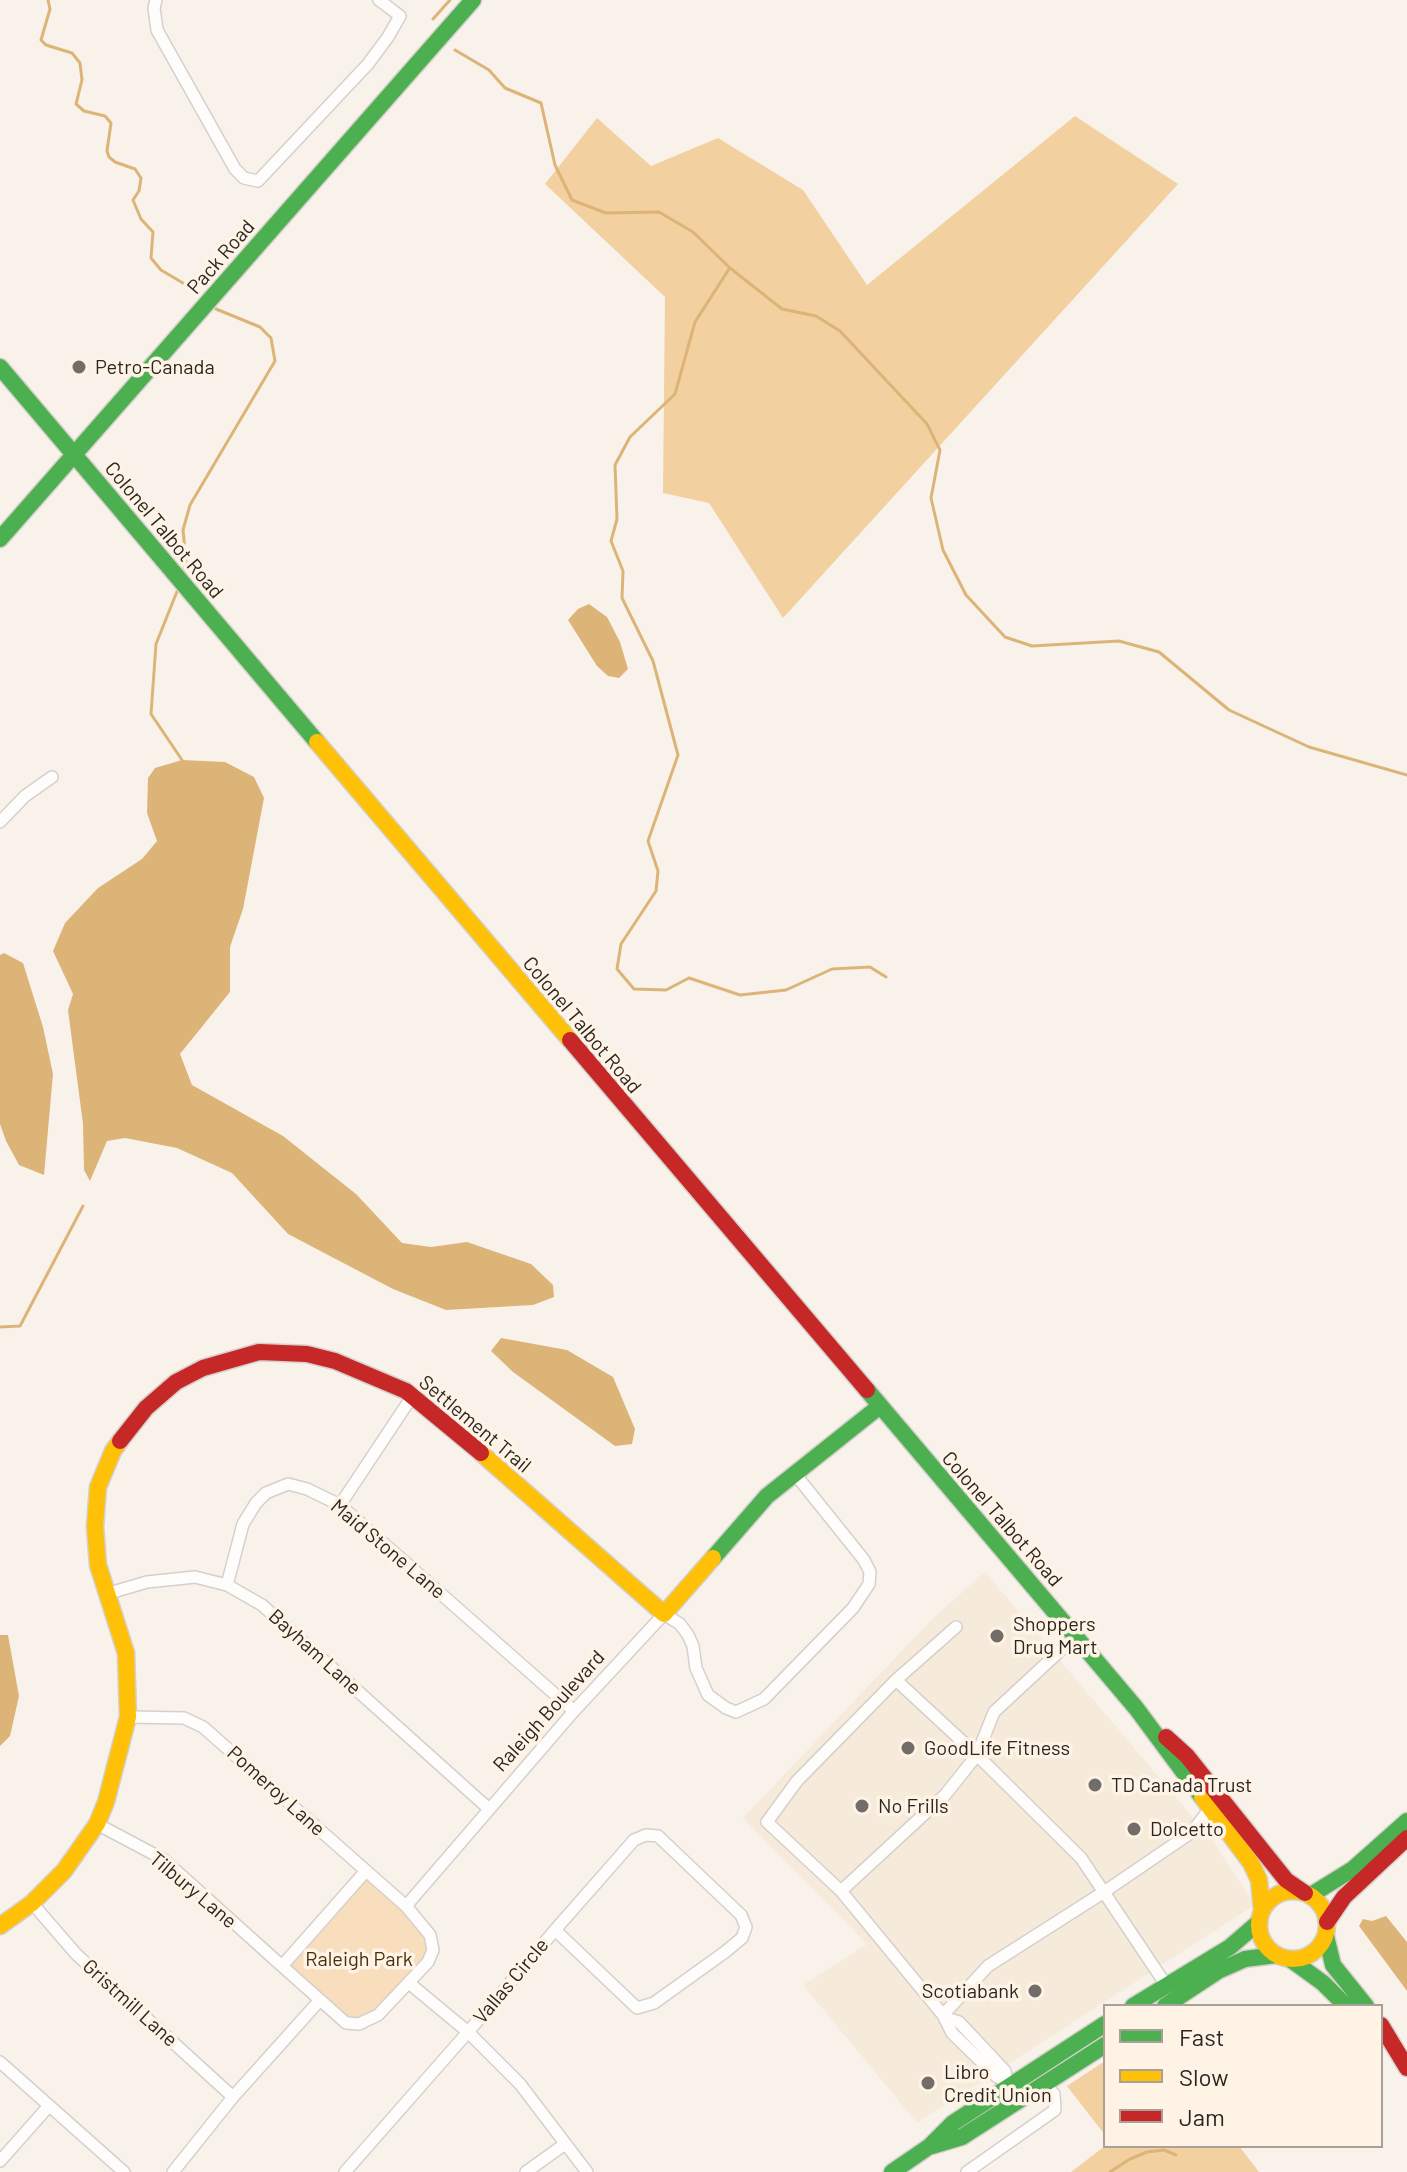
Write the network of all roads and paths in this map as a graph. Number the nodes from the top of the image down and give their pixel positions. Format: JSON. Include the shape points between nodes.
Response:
{"nodes":[{"id":1,"x":156,"y":0,"type":"edge"},
{"id":2,"x":379,"y":0,"type":"edge"},
{"id":3,"x":473,"y":0,"type":"edge"},
{"id":4,"x":0,"y":367,"type":"edge"},
{"id":5,"x":74,"y":455,"type":"junction"},
{"id":6,"x":0,"y":539,"type":"edge"},
{"id":7,"x":52,"y":777,"type":"dead end"},
{"id":8,"x":0,"y":822,"type":"edge"},
{"id":9,"x":413,"y":1395,"type":"junction"},
{"id":10,"x":880,"y":1406,"type":"junction"},
{"id":11,"x":795,"y":1474,"type":"junction"},
{"id":12,"x":340,"y":1505,"type":"junction"},
{"id":13,"x":227,"y":1585,"type":"junction"},
{"id":14,"x":106,"y":1594,"type":"junction"},
{"id":15,"x":664,"y":1614,"type":"junction"},
{"id":16,"x":956,"y":1627,"type":"dead end"},
{"id":17,"x":1076,"y":1636,"type":"junction"},
{"id":18,"x":896,"y":1680,"type":"junction"},
{"id":19,"x":1136,"y":1708,"type":"junction"},
{"id":20,"x":574,"y":1711,"type":"junction"},
{"id":21,"x":128,"y":1717,"type":"junction"},
{"id":22,"x":977,"y":1755,"type":"junction"},
{"id":23,"x":1211,"y":1807,"type":"junction"},
{"id":24,"x":489,"y":1809,"type":"junction"},
{"id":25,"x":1407,"y":1821,"type":"edge"},
{"id":26,"x":97,"y":1824,"type":"junction"},
{"id":27,"x":1195,"y":1830,"type":"junction"},
{"id":28,"x":1231,"y":1834,"type":"junction"},
{"id":29,"x":1407,"y":1838,"type":"edge"},
{"id":30,"x":365,"y":1872,"type":"junction"},
{"id":31,"x":841,"y":1891,"type":"junction"},
{"id":32,"x":1104,"y":1892,"type":"junction"},
{"id":33,"x":1308,"y":1894,"type":"junction"},
{"id":34,"x":32,"y":1903,"type":"junction"},
{"id":35,"x":406,"y":1906,"type":"junction"},
{"id":36,"x":1260,"y":1916,"type":"junction"},
{"id":37,"x":0,"y":1926,"type":"edge"},
{"id":38,"x":1327,"y":1929,"type":"junction"},
{"id":39,"x":555,"y":1930,"type":"junction"},
{"id":40,"x":1283,"y":1957,"type":"junction"},
{"id":41,"x":282,"y":1966,"type":"junction"},
{"id":42,"x":409,"y":1983,"type":"junction"},
{"id":43,"x":1166,"y":1985,"type":"junction"},
{"id":44,"x":320,"y":2000,"type":"junction"},
{"id":45,"x":1136,"y":2004,"type":"edge"},
{"id":46,"x":1168,"y":2004,"type":"edge"},
{"id":47,"x":1344,"y":2004,"type":"edge"},
{"id":48,"x":1364,"y":2004,"type":"edge"},
{"id":49,"x":944,"y":2017,"type":"junction"},
{"id":50,"x":1103,"y":2025,"type":"edge"},
{"id":51,"x":1383,"y":2028,"type":"edge"},
{"id":52,"x":468,"y":2032,"type":"junction"},
{"id":53,"x":1103,"y":2046,"type":"edge"},
{"id":54,"x":1383,"y":2049,"type":"edge"},
{"id":55,"x":0,"y":2062,"type":"edge"},
{"id":56,"x":1406,"y":2067,"type":"edge"},
{"id":57,"x":1010,"y":2083,"type":"junction"},
{"id":58,"x":1045,"y":2085,"type":"junction"},
{"id":59,"x":233,"y":2097,"type":"junction"},
{"id":60,"x":48,"y":2107,"type":"junction"},
{"id":61,"x":565,"y":2144,"type":"junction"},
{"id":62,"x":930,"y":2146,"type":"junction"},
{"id":63,"x":183,"y":2156,"type":"junction"},
{"id":64,"x":0,"y":2161,"type":"edge"},
{"id":65,"x":121,"y":2171,"type":"edge"},
{"id":66,"x":164,"y":2172,"type":"edge"},
{"id":67,"x":173,"y":2172,"type":"edge"},
{"id":68,"x":345,"y":2172,"type":"edge"},
{"id":69,"x":526,"y":2172,"type":"edge"},
{"id":70,"x":587,"y":2172,"type":"edge"},
{"id":71,"x":892,"y":2172,"type":"edge"},
{"id":72,"x":967,"y":2172,"type":"edge"}],
"edges":[{"from":1,"to":2,"type":"street","via":[[157,30],[235,169],[258,181],[388,37],[400,16]]},
{"from":3,"to":5,"type":"main road","name":"Pack Road"},
{"from":4,"to":5,"type":"main road","name":"Colonel Talbot Road"},
{"from":5,"to":6,"type":"main road","name":"Pack Road"},
{"from":5,"to":10,"type":"main road","name":"Colonel Talbot Road"},
{"from":7,"to":8,"type":"street"},
{"from":9,"to":12,"type":"street"},
{"from":9,"to":14,"type":"main road","name":"Settlement Trail","via":[[307,1354],[259,1352],[176,1382],[130,1428],[98,1487],[95,1526]]},
{"from":9,"to":15,"type":"main road","name":"Settlement Trail"},
{"from":10,"to":11,"type":"main road","name":"Raleigh Boulevard"},
{"from":10,"to":17,"type":"main road","name":"Colonel Talbot Road"},
{"from":11,"to":15,"type":"main road","name":"Raleigh Boulevard","via":[[767,1496]]},
{"from":11,"to":15,"type":"street","via":[[870,1572],[869,1584],[853,1608],[764,1699],[736,1712],[708,1695],[688,1635]]},
{"from":12,"to":13,"type":"street","name":"Maid Stone Lane","via":[[288,1484],[266,1493],[243,1524]]},
{"from":12,"to":20,"type":"street","name":"Maid Stone Lane"},
{"from":13,"to":14,"type":"street","name":"Bayham Lane","via":[[195,1577],[147,1582]]},
{"from":13,"to":24,"type":"street","name":"Bayham Lane","via":[[262,1605]]},
{"from":14,"to":21,"type":"main road","name":"Settlement Trail","via":[[126,1653]]},
{"from":15,"to":20,"type":"street","name":"Raleigh Boulevard"},
{"from":16,"to":18,"type":"street"},
{"from":17,"to":19,"type":"main road","name":"Colonel Talbot Road"},
{"from":17,"to":22,"type":"street","via":[[994,1712]]},
{"from":18,"to":22,"type":"street"},
{"from":18,"to":31,"type":"street","via":[[797,1781],[767,1822]]},
{"from":19,"to":23,"type":"main road","name":"Colonel Talbot Road"},
{"from":19,"to":33,"type":"main road","name":"Colonel Talbot Road","via":[[1187,1756],[1286,1880]]},
{"from":20,"to":24,"type":"street","name":"Raleigh Boulevard"},
{"from":21,"to":26,"type":"main road","name":"Settlement Trail"},
{"from":21,"to":30,"type":"street","name":"Pomeroy Lane","via":[[184,1718],[203,1727]]},
{"from":22,"to":31,"type":"street","via":[[945,1795]]},
{"from":22,"to":32,"type":"street","via":[[1081,1858]]},
{"from":23,"to":27,"type":"street"},
{"from":23,"to":28,"type":"main road","name":"Colonel Talbot Road"},
{"from":24,"to":35,"type":"street","name":"Raleigh Boulevard"},
{"from":25,"to":33,"type":"main road","via":[[1353,1869]]},
{"from":26,"to":34,"type":"main road","name":"Settlement Trail","via":[[64,1871]]},
{"from":26,"to":41,"type":"street","name":"Tilbury Lane","via":[[163,1859]]},
{"from":27,"to":28,"type":"street"},
{"from":27,"to":32,"type":"street"},
{"from":28,"to":36,"type":"main road","name":"Colonel Talbot Road","via":[[1259,1880]]},
{"from":29,"to":38,"type":"main road","via":[[1344,1897]]},
{"from":30,"to":35,"type":"street","name":"Pomeroy Lane"},
{"from":30,"to":41,"type":"street"},
{"from":31,"to":49,"type":"street"},
{"from":32,"to":43,"type":"street"},
{"from":32,"to":49,"type":"street","via":[[988,1966]]},
{"from":33,"to":36,"type":"main road","via":[[1276,1895]]},
{"from":33,"to":38,"type":"main road","via":[[1320,1903]]},
{"from":34,"to":37,"type":"main road","name":"Settlement Trail"},
{"from":34,"to":59,"type":"street","name":"Gristmill Lane","via":[[76,1954]]},
{"from":35,"to":42,"type":"street","via":[[430,1935],[433,1950]]},
{"from":36,"to":40,"type":"main road","via":[[1263,1943]]},
{"from":36,"to":43,"type":"main road","via":[[1230,1947]]},
{"from":38,"to":40,"type":"main road","via":[[1311,1955]]},
{"from":38,"to":48,"type":"main road","via":[[1333,1965]]},
{"from":39,"to":39,"type":"street","name":"Vallas Circle","via":[[634,1840],[646,1835],[658,1836],[741,1915],[746,1927],[742,1938],[725,1952],[654,2003],[637,2008]]},
{"from":39,"to":52,"type":"street","name":"Vallas Circle"},
{"from":40,"to":46,"type":"main road","via":[[1245,1959]]},
{"from":40,"to":47,"type":"main road","via":[[1311,1972]]},
{"from":41,"to":44,"type":"street"},
{"from":42,"to":44,"type":"street","via":[[378,2015],[359,2024],[346,2023]]},
{"from":42,"to":52,"type":"street"},
{"from":43,"to":45,"type":"main road"},
{"from":44,"to":59,"type":"street"},
{"from":49,"to":57,"type":"street","via":[[959,2022]]},
{"from":50,"to":57,"type":"main road"},
{"from":51,"to":56,"type":"main road"},
{"from":52,"to":61,"type":"street","via":[[520,2084]]},
{"from":52,"to":68,"type":"street","name":"Vallas Circle"},
{"from":53,"to":58,"type":"main road"},
{"from":54,"to":56,"type":"main road"},
{"from":55,"to":60,"type":"street"},
{"from":57,"to":58,"type":"street"},
{"from":57,"to":62,"type":"main road"},
{"from":58,"to":62,"type":"main road","via":[[962,2137]]},
{"from":58,"to":72,"type":"street","via":[[1054,2094],[1055,2110]]},
{"from":59,"to":63,"type":"street"},
{"from":60,"to":64,"type":"street"},
{"from":60,"to":65,"type":"street"},
{"from":61,"to":69,"type":"street"},
{"from":61,"to":70,"type":"street"},
{"from":62,"to":71,"type":"main road"},
{"from":63,"to":66,"type":"street"},
{"from":63,"to":67,"type":"street"}]}
